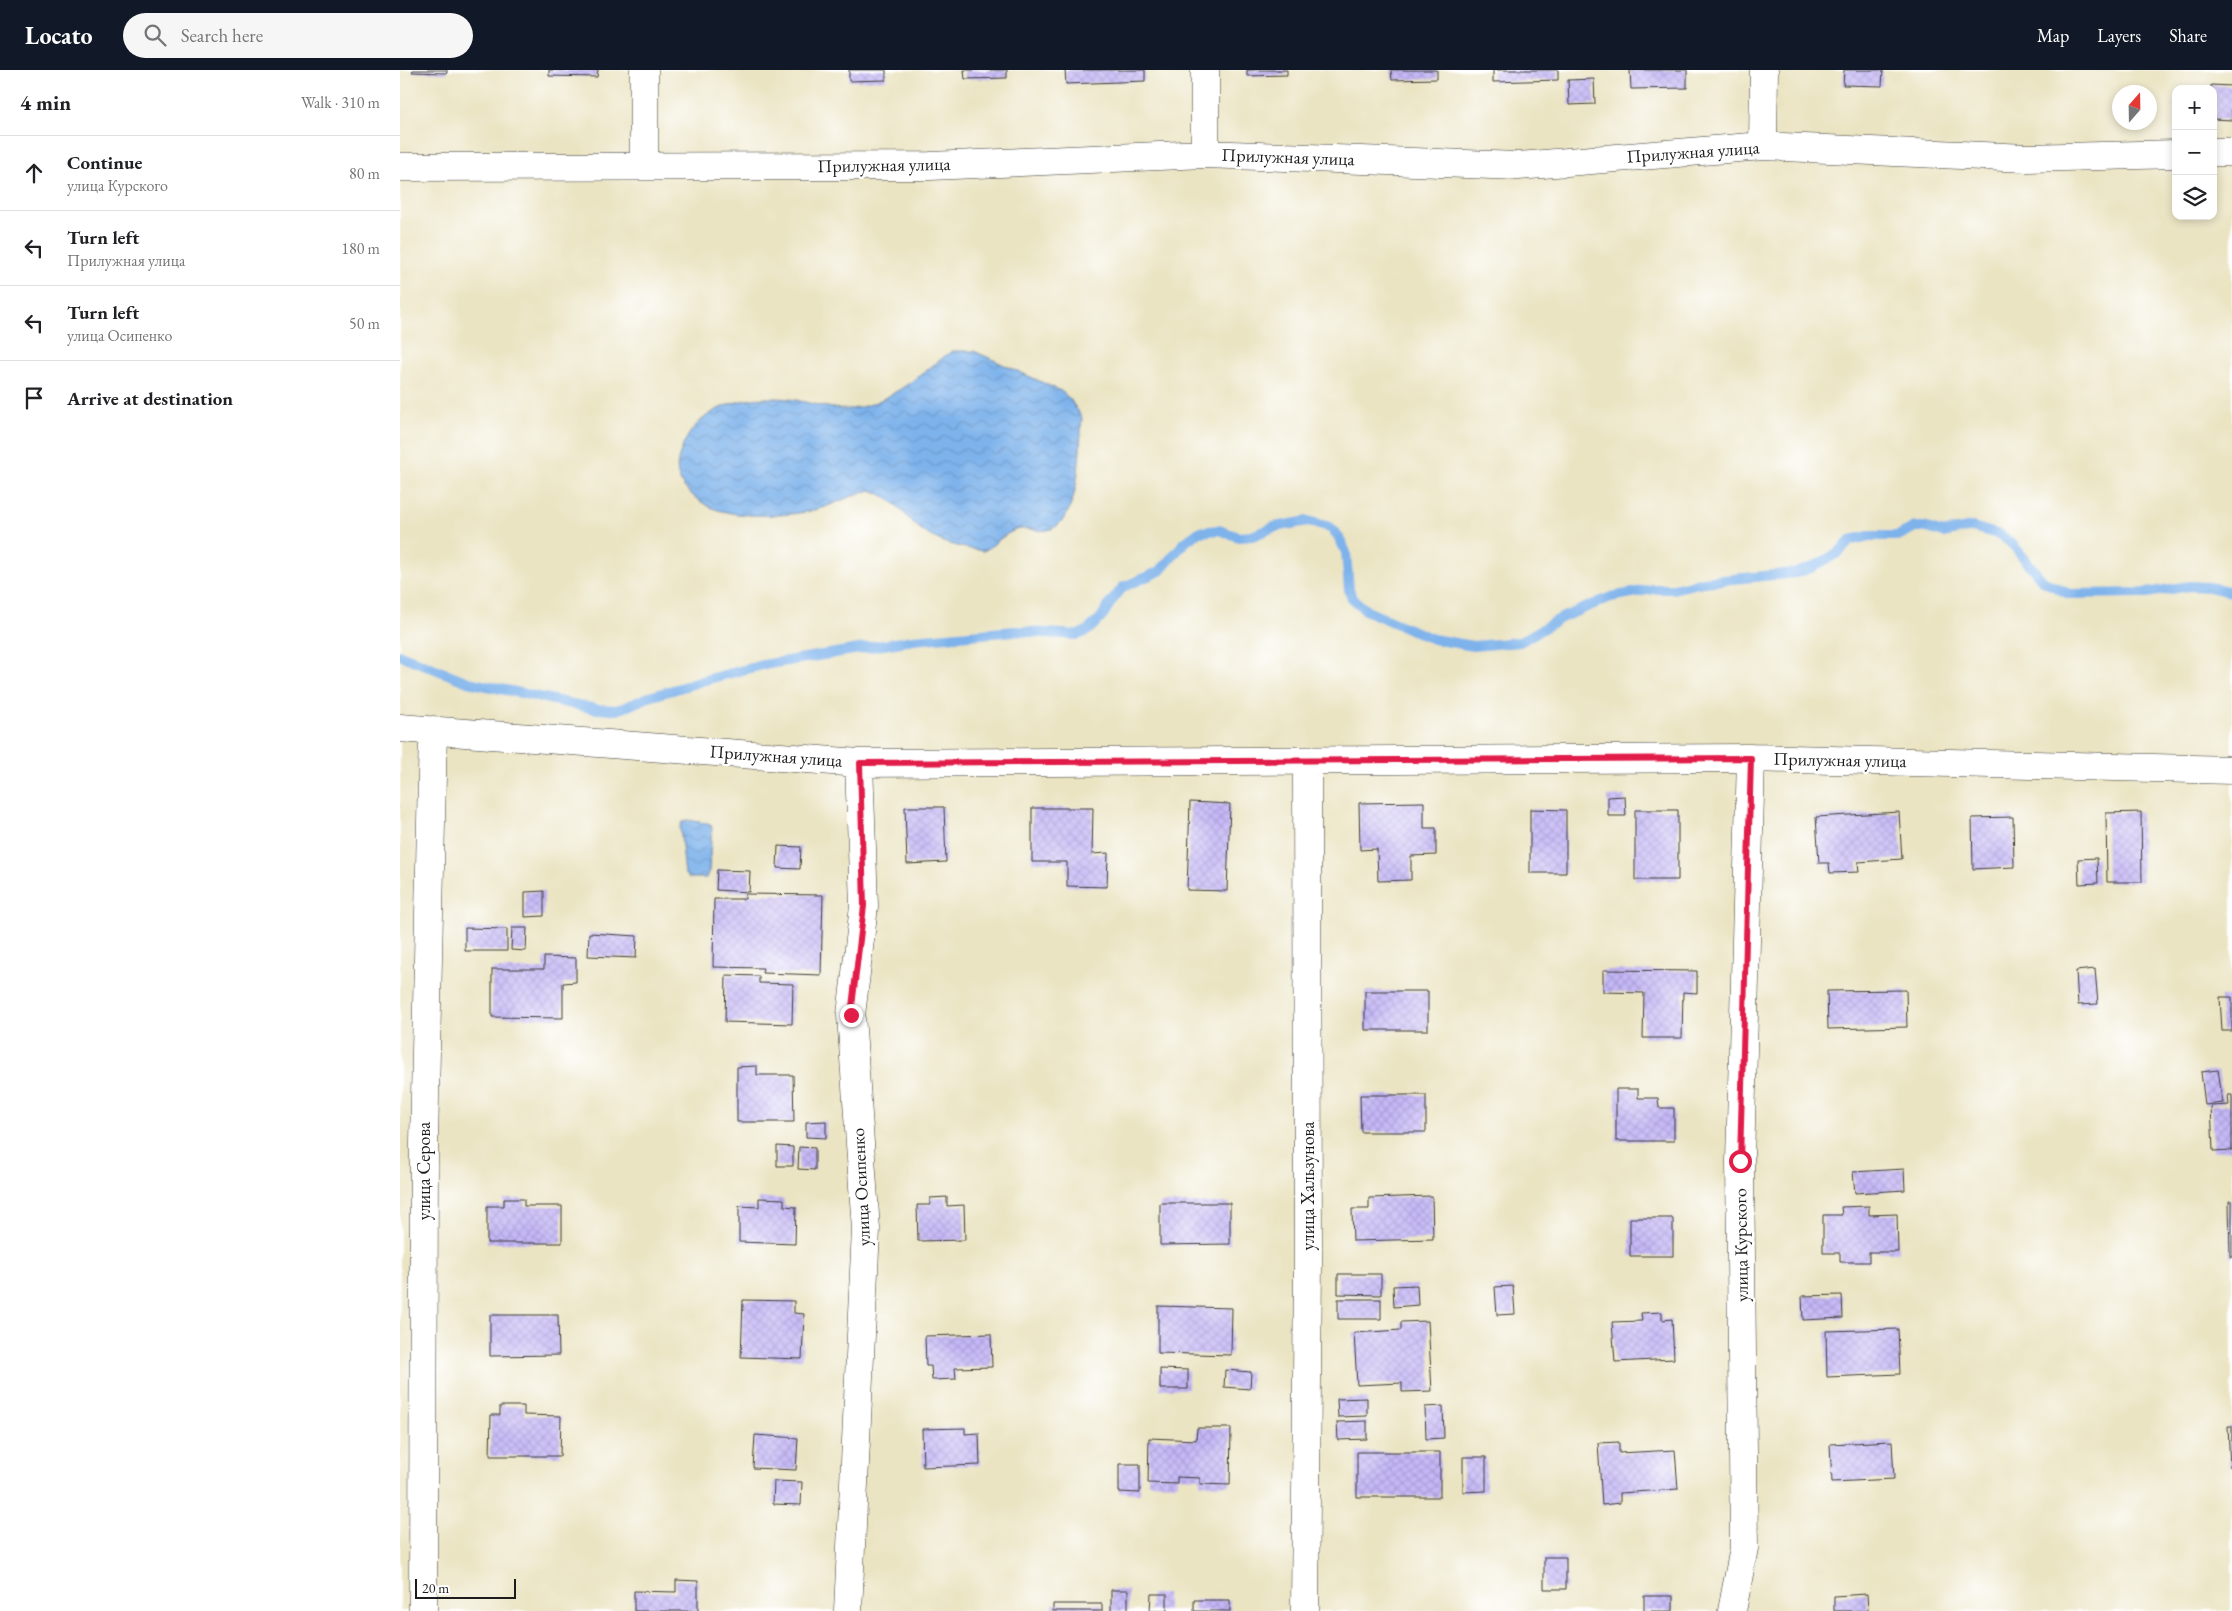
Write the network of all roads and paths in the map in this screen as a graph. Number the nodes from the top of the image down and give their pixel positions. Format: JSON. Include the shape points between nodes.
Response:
{"nodes":[{"id":1,"x":644,"y":70,"type":"edge"},
{"id":2,"x":1205,"y":70,"type":"edge"},
{"id":3,"x":1764,"y":70,"type":"edge"},
{"id":4,"x":1763,"y":146,"type":"junction"},
{"id":5,"x":2217,"y":152,"type":"edge"},
{"id":6,"x":2232,"y":152,"type":"edge"},
{"id":7,"x":1205,"y":154,"type":"junction"},
{"id":8,"x":2172,"y":154,"type":"edge"},
{"id":9,"x":644,"y":166,"type":"junction"},
{"id":10,"x":400,"y":167,"type":"edge"},
{"id":11,"x":400,"y":728,"type":"edge"},
{"id":12,"x":433,"y":730,"type":"junction"},
{"id":13,"x":1751,"y":758,"type":"junction"},
{"id":14,"x":1307,"y":762,"type":"junction"},
{"id":15,"x":860,"y":763,"type":"junction"},
{"id":16,"x":2232,"y":770,"type":"edge"},
{"id":17,"x":423,"y":1611,"type":"edge"},
{"id":18,"x":848,"y":1611,"type":"edge"},
{"id":19,"x":1305,"y":1611,"type":"edge"},
{"id":20,"x":1732,"y":1611,"type":"edge"}],
"edges":[{"from":1,"to":9,"type":"street"},
{"from":2,"to":7,"type":"street"},
{"from":3,"to":4,"type":"street"},
{"from":4,"to":7,"type":"street","name":"Прилужная улица","via":[[1518,166]]},
{"from":4,"to":8,"type":"street","name":"Прилужная улица","via":[[2027,158]]},
{"from":5,"to":6,"type":"street"},
{"from":7,"to":9,"type":"street","name":"Прилужная улица","via":[[930,166]]},
{"from":9,"to":10,"type":"street","name":"Прилужная улица"},
{"from":11,"to":12,"type":"street","name":"Прилужная улица"},
{"from":12,"to":15,"type":"street","name":"Прилужная улица"},
{"from":12,"to":17,"type":"street","name":"улица Серова","via":[[424,1153]]},
{"from":13,"to":14,"type":"street","name":"Прилужная улица"},
{"from":13,"to":16,"type":"street","name":"Прилужная улица"},
{"from":13,"to":20,"type":"street","name":"улица Курского","via":[[1740,1161],[1744,1548]]},
{"from":14,"to":15,"type":"street","name":"Прилужная улица"},
{"from":14,"to":19,"type":"street","name":"улица Хальзунова"},
{"from":15,"to":18,"type":"street","name":"улица Осипенко","via":[[864,906],[851,1015],[866,1229]]}]}
